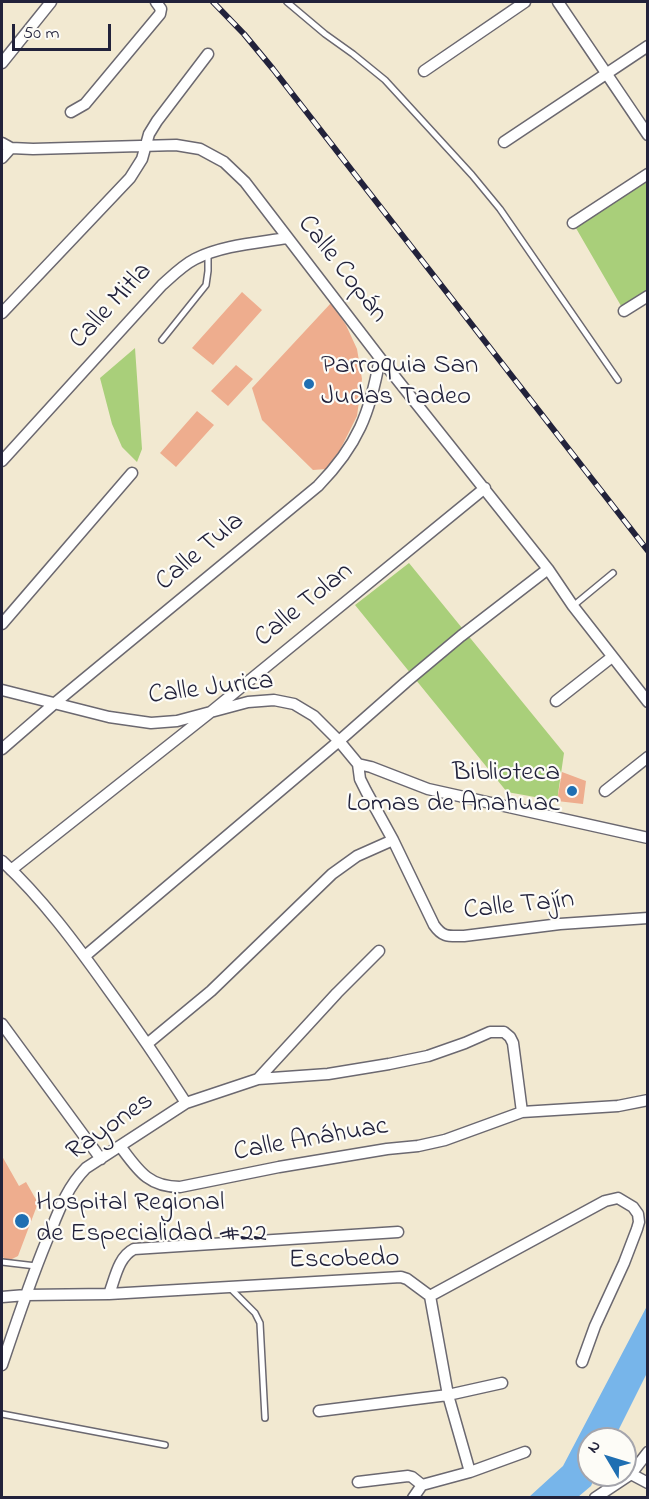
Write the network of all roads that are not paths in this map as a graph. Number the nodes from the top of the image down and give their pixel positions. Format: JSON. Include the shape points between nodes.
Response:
{"nodes":[{"id":1,"x":51,"y":2,"type":"edge"},
{"id":2,"x":287,"y":2,"type":"edge"},
{"id":3,"x":525,"y":2,"type":"edge"},
{"id":4,"x":558,"y":2,"type":"edge"},
{"id":5,"x":159,"y":5,"type":"edge"},
{"id":6,"x":648,"y":46,"type":"edge"},
{"id":7,"x":208,"y":54,"type":"dead end"},
{"id":8,"x":2,"y":63,"type":"edge"},
{"id":9,"x":424,"y":71,"type":"dead end"},
{"id":10,"x":607,"y":74,"type":"junction"},
{"id":11,"x":71,"y":112,"type":"dead end"},
{"id":12,"x":648,"y":135,"type":"edge"},
{"id":13,"x":504,"y":142,"type":"dead end"},
{"id":14,"x":6,"y":145,"type":"edge"},
{"id":15,"x":146,"y":145,"type":"junction"},
{"id":16,"x":2,"y":158,"type":"edge"},
{"id":17,"x":648,"y":174,"type":"edge"},
{"id":18,"x":573,"y":223,"type":"dead end"},
{"id":19,"x":287,"y":238,"type":"junction"},
{"id":20,"x":208,"y":254,"type":"junction"},
{"id":21,"x":648,"y":296,"type":"edge"},
{"id":22,"x":624,"y":311,"type":"dead end"},
{"id":23,"x":2,"y":313,"type":"edge"},
{"id":24,"x":162,"y":340,"type":"dead end"},
{"id":25,"x":380,"y":358,"type":"junction"},
{"id":26,"x":618,"y":380,"type":"dead end"},
{"id":27,"x":2,"y":460,"type":"edge"},
{"id":28,"x":132,"y":473,"type":"dead end"},
{"id":29,"x":485,"y":488,"type":"junction"},
{"id":30,"x":548,"y":569,"type":"junction"},
{"id":31,"x":613,"y":573,"type":"dead end"},
{"id":32,"x":573,"y":606,"type":"junction"},
{"id":33,"x":2,"y":624,"type":"edge"},
{"id":34,"x":612,"y":657,"type":"junction"},
{"id":35,"x":2,"y":690,"type":"edge"},
{"id":36,"x":556,"y":701,"type":"dead end"},
{"id":37,"x":648,"y":702,"type":"edge"},
{"id":38,"x":55,"y":703,"type":"junction"},
{"id":39,"x":212,"y":711,"type":"junction"},
{"id":40,"x":339,"y":741,"type":"junction"},
{"id":41,"x":2,"y":749,"type":"edge"},
{"id":42,"x":648,"y":757,"type":"edge"},
{"id":43,"x":358,"y":764,"type":"junction"},
{"id":44,"x":605,"y":790,"type":"dead end"},
{"id":45,"x":648,"y":838,"type":"edge"},
{"id":46,"x":393,"y":840,"type":"junction"},
{"id":47,"x":2,"y":861,"type":"edge"},
{"id":48,"x":11,"y":870,"type":"junction"},
{"id":49,"x":648,"y":918,"type":"edge"},
{"id":50,"x":379,"y":951,"type":"dead end"},
{"id":51,"x":85,"y":956,"type":"junction"},
{"id":52,"x":2,"y":1024,"type":"edge"},
{"id":53,"x":147,"y":1044,"type":"junction"},
{"id":54,"x":258,"y":1079,"type":"junction"},
{"id":55,"x":648,"y":1100,"type":"edge"},
{"id":56,"x":186,"y":1103,"type":"junction"},
{"id":57,"x":522,"y":1113,"type":"junction"},
{"id":58,"x":120,"y":1146,"type":"junction"},
{"id":59,"x":100,"y":1159,"type":"junction"},
{"id":60,"x":398,"y":1232,"type":"dead end"},
{"id":61,"x":2,"y":1262,"type":"edge"},
{"id":62,"x":36,"y":1266,"type":"junction"},
{"id":63,"x":229,"y":1287,"type":"junction"},
{"id":64,"x":109,"y":1294,"type":"junction"},
{"id":65,"x":26,"y":1295,"type":"junction"},
{"id":66,"x":2,"y":1296,"type":"edge"},
{"id":67,"x":430,"y":1296,"type":"junction"},
{"id":68,"x":582,"y":1362,"type":"dead end"},
{"id":69,"x":2,"y":1365,"type":"edge"},
{"id":70,"x":502,"y":1383,"type":"dead end"},
{"id":71,"x":448,"y":1395,"type":"junction"},
{"id":72,"x":319,"y":1411,"type":"dead end"},
{"id":73,"x":2,"y":1414,"type":"edge"},
{"id":74,"x":265,"y":1418,"type":"dead end"},
{"id":75,"x":165,"y":1445,"type":"dead end"},
{"id":76,"x":525,"y":1452,"type":"dead end"},
{"id":77,"x":648,"y":1452,"type":"edge"},
{"id":78,"x":637,"y":1466,"type":"edge"},
{"id":79,"x":470,"y":1472,"type":"junction"},
{"id":80,"x":358,"y":1482,"type":"dead end"},
{"id":81,"x":422,"y":1485,"type":"junction"},
{"id":82,"x":611,"y":1487,"type":"edge"},
{"id":83,"x":413,"y":1497,"type":"edge"},
{"id":84,"x":595,"y":1497,"type":"edge"}],
"edges":[{"from":1,"to":8,"type":"street"},
{"from":2,"to":26,"type":"lane","via":[[385,80],[472,175],[500,209]]},
{"from":3,"to":9,"type":"street"},
{"from":4,"to":10,"type":"street"},
{"from":5,"to":11,"type":"street","via":[[160,14],[85,104]]},
{"from":6,"to":10,"type":"street"},
{"from":7,"to":15,"type":"street","via":[[157,121]]},
{"from":10,"to":12,"type":"street"},
{"from":10,"to":13,"type":"street"},
{"from":14,"to":15,"type":"street","name":"Calle Copán","via":[[33,149]]},
{"from":14,"to":16,"type":"street"},
{"from":15,"to":19,"type":"street","name":"Calle Copán","via":[[200,149],[224,162],[245,182]]},
{"from":15,"to":23,"type":"street","via":[[130,178]]},
{"from":17,"to":18,"type":"street"},
{"from":19,"to":20,"type":"street","name":"Calle Mitla"},
{"from":19,"to":25,"type":"street","name":"Calle Copán"},
{"from":20,"to":24,"type":"lane","via":[[206,285]]},
{"from":20,"to":27,"type":"street","name":"Calle Mitla","via":[[162,285]]},
{"from":21,"to":22,"type":"street"},
{"from":25,"to":29,"type":"street","name":"Calle Copán"},
{"from":25,"to":38,"type":"street","name":"Calle Tula","via":[[366,416],[332,472]]},
{"from":28,"to":33,"type":"street"},
{"from":29,"to":30,"type":"street","name":"Calle Copán"},
{"from":29,"to":39,"type":"street","name":"Calle Tolan"},
{"from":30,"to":32,"type":"street","name":"Calle Copán"},
{"from":30,"to":40,"type":"street"},
{"from":31,"to":32,"type":"lane"},
{"from":32,"to":34,"type":"street","name":"Calle Copán"},
{"from":34,"to":36,"type":"street"},
{"from":34,"to":37,"type":"street","name":"Calle Copán"},
{"from":35,"to":38,"type":"street","name":"Calle Jurica"},
{"from":38,"to":39,"type":"street","name":"Calle Jurica","via":[[151,723],[177,721]]},
{"from":38,"to":41,"type":"street","name":"Calle Tula"},
{"from":39,"to":40,"type":"street","name":"Calle Jurica","via":[[248,702],[274,700],[294,704],[314,716]]},
{"from":39,"to":48,"type":"street","name":"Calle Tolan"},
{"from":40,"to":43,"type":"street","name":"Calle Jurica"},
{"from":40,"to":51,"type":"street"},
{"from":42,"to":44,"type":"street"},
{"from":43,"to":45,"type":"street","via":[[428,789]]},
{"from":43,"to":46,"type":"street","name":"Calle Tajín","via":[[360,779]]},
{"from":46,"to":49,"type":"street","name":"Calle Tajín","via":[[434,925],[443,935]]},
{"from":46,"to":53,"type":"street","via":[[357,856],[332,874],[211,991]]},
{"from":47,"to":48,"type":"street"},
{"from":48,"to":51,"type":"street"},
{"from":50,"to":54,"type":"street"},
{"from":51,"to":53,"type":"street"},
{"from":52,"to":59,"type":"street"},
{"from":53,"to":56,"type":"street"},
{"from":54,"to":56,"type":"street","name":"Rayones"},
{"from":54,"to":57,"type":"street","via":[[328,1074],[388,1064],[428,1056],[500,1031],[513,1043]]},
{"from":55,"to":57,"type":"street","name":"Calle Anáhuac"},
{"from":56,"to":58,"type":"street","name":"Rayones"},
{"from":57,"to":58,"type":"street","name":"Calle Anáhuac","via":[[446,1140],[180,1187],[162,1185],[142,1175]]},
{"from":58,"to":59,"type":"street","name":"Rayones"},
{"from":59,"to":62,"type":"street","name":"Rayones","via":[[70,1186]]},
{"from":60,"to":64,"type":"street","via":[[134,1250],[120,1264]]},
{"from":61,"to":62,"type":"lane"},
{"from":62,"to":65,"type":"street","name":"Rayones"},
{"from":63,"to":64,"type":"street","name":"Escobedo"},
{"from":63,"to":67,"type":"street","name":"Escobedo","via":[[401,1277]]},
{"from":63,"to":74,"type":"lane","via":[[260,1323]]},
{"from":64,"to":65,"type":"street","name":"Escobedo"},
{"from":65,"to":66,"type":"street","name":"Escobedo"},
{"from":65,"to":69,"type":"street","name":"Rayones"},
{"from":67,"to":68,"type":"street","name":"Escobedo","via":[[605,1201],[618,1198],[633,1207],[639,1221]]},
{"from":67,"to":71,"type":"street"},
{"from":70,"to":71,"type":"street"},
{"from":71,"to":72,"type":"street"},
{"from":71,"to":79,"type":"street"},
{"from":73,"to":75,"type":"lane"},
{"from":76,"to":79,"type":"street"},
{"from":77,"to":78,"type":"street"},
{"from":79,"to":81,"type":"street"},
{"from":80,"to":81,"type":"street","via":[[408,1476]]},
{"from":81,"to":83,"type":"street"},
{"from":82,"to":84,"type":"street"}]}
